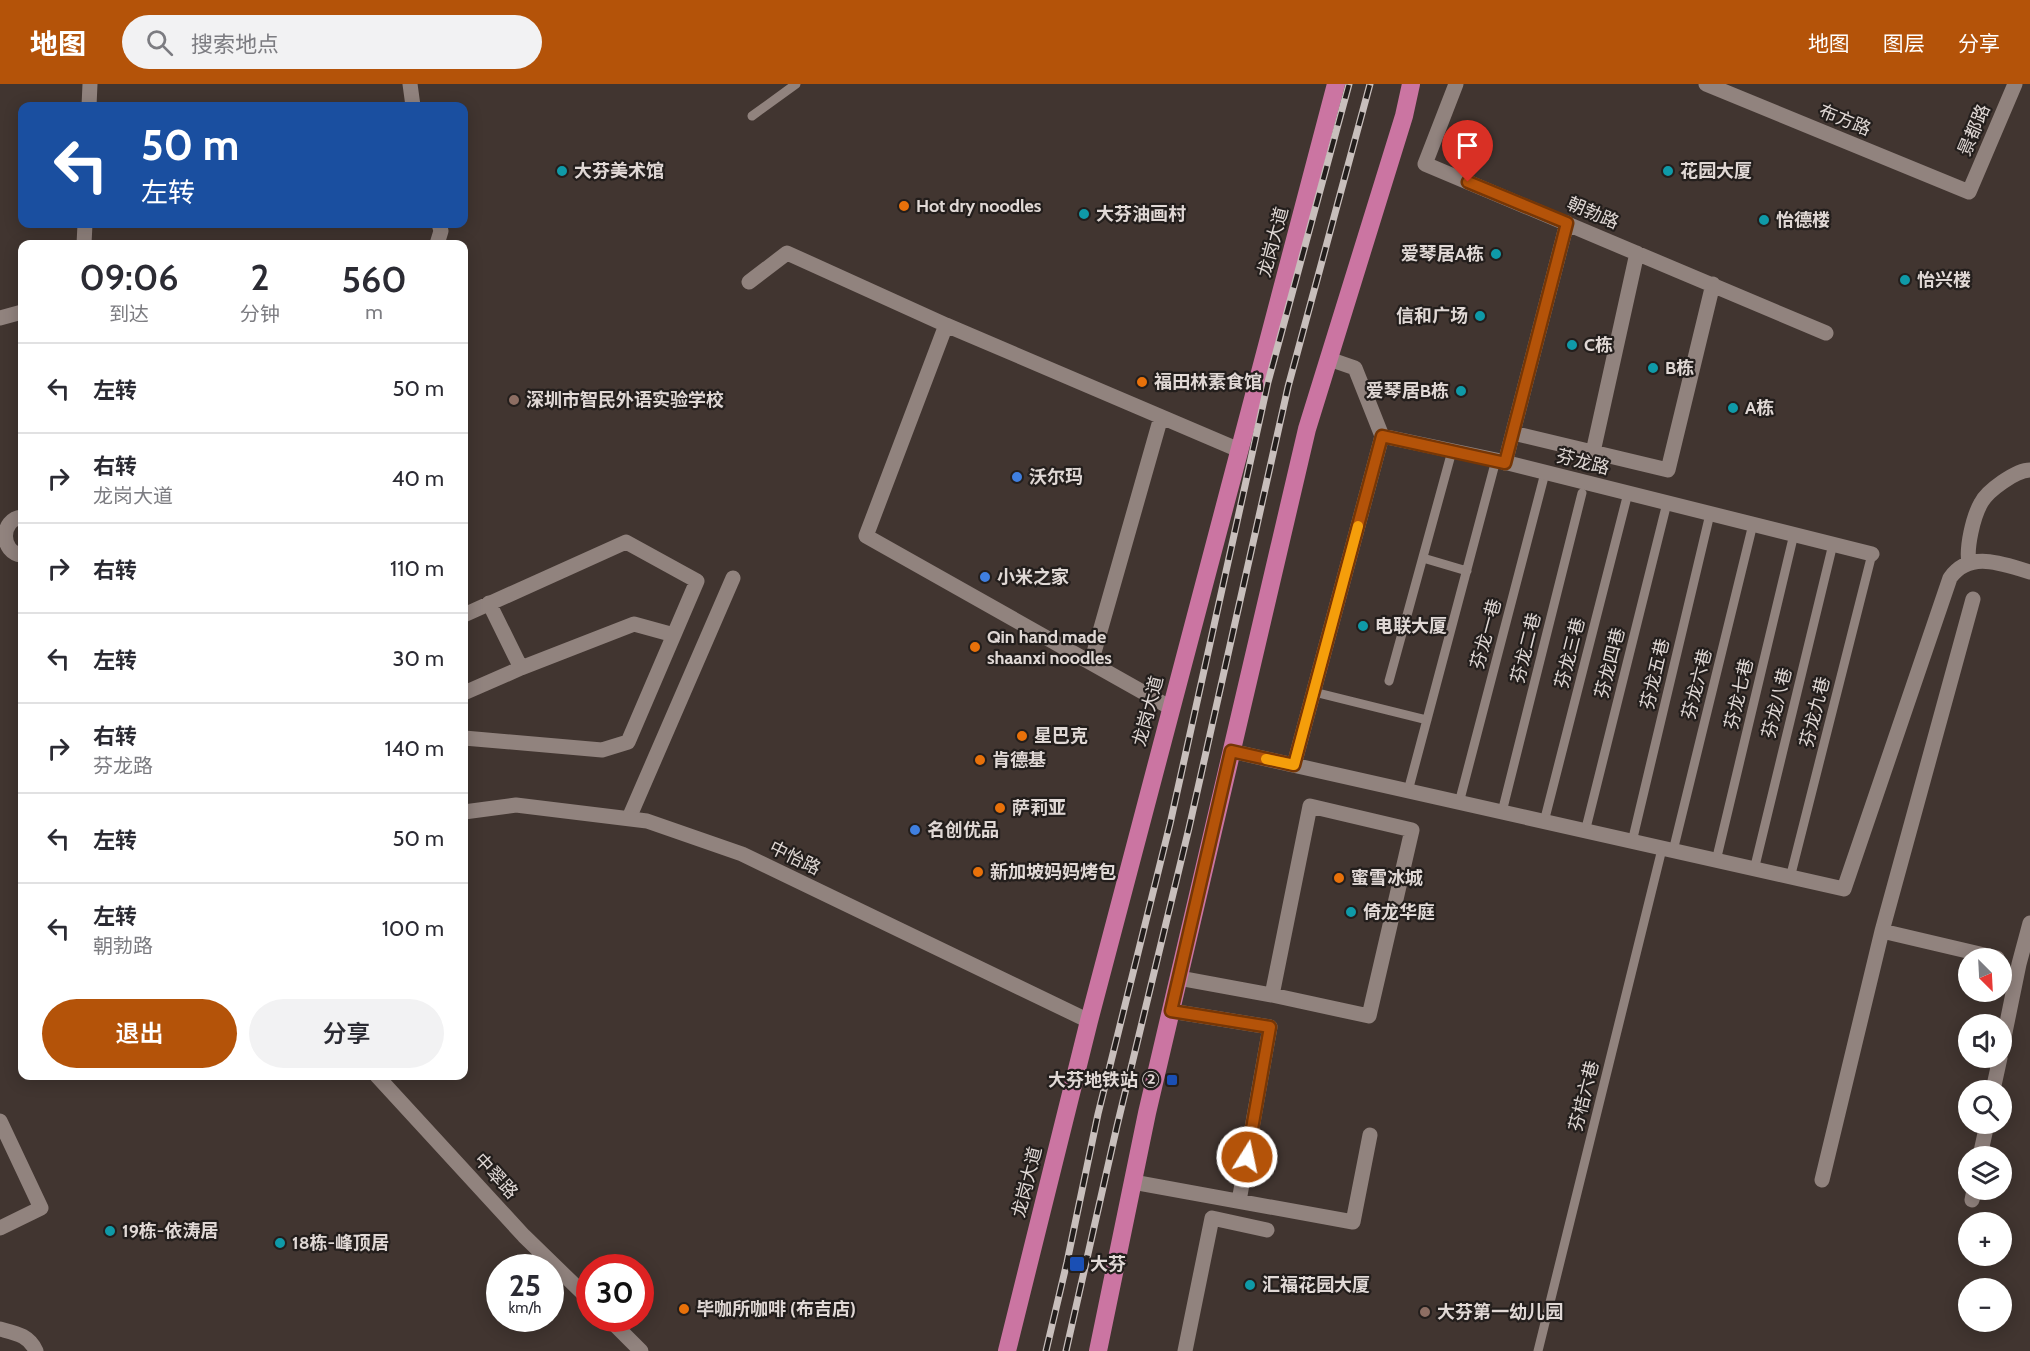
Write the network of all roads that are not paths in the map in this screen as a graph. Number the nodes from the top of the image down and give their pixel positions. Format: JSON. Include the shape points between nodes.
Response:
{"nodes":[{"id":1,"x":90,"y":84,"type":"edge"},
{"id":2,"x":410,"y":84,"type":"edge"},
{"id":3,"x":796,"y":84,"type":"edge"},
{"id":4,"x":1336,"y":84,"type":"edge"},
{"id":5,"x":1411,"y":84,"type":"edge"},
{"id":6,"x":1420,"y":84,"type":"edge"},
{"id":7,"x":1456,"y":84,"type":"edge"},
{"id":8,"x":1706,"y":84,"type":"edge"},
{"id":9,"x":2015,"y":84,"type":"edge"},
{"id":10,"x":89,"y":102,"type":"edge"},
{"id":11,"x":412,"y":102,"type":"edge"},
{"id":12,"x":752,"y":116,"type":"dead end"},
{"id":13,"x":1404,"y":116,"type":"junction"},
{"id":14,"x":1969,"y":192,"type":"joint"},
{"id":15,"x":1567,"y":223,"type":"junction"},
{"id":16,"x":1637,"y":253,"type":"junction"},
{"id":17,"x":749,"y":282,"type":"dead end"},
{"id":18,"x":1713,"y":284,"type":"junction"},
{"id":19,"x":18,"y":313,"type":"edge"},
{"id":20,"x":0,"y":318,"type":"edge"},
{"id":21,"x":946,"y":326,"type":"junction"},
{"id":22,"x":1826,"y":333,"type":"dead end"},
{"id":23,"x":1329,"y":359,"type":"junction"},
{"id":24,"x":1161,"y":417,"type":"junction"},
{"id":25,"x":1513,"y":433,"type":"junction"},
{"id":26,"x":1382,"y":436,"type":"junction"},
{"id":27,"x":1239,"y":450,"type":"junction"},
{"id":28,"x":1452,"y":451,"type":"junction"},
{"id":29,"x":1593,"y":452,"type":"junction"},
{"id":30,"x":1500,"y":461,"type":"junction"},
{"id":31,"x":2030,"y":470,"type":"edge"},
{"id":32,"x":1545,"y":473,"type":"junction"},
{"id":33,"x":1582,"y":493,"type":"dead end"},
{"id":34,"x":1628,"y":493,"type":"junction"},
{"id":35,"x":1667,"y":502,"type":"junction"},
{"id":36,"x":1710,"y":514,"type":"junction"},
{"id":37,"x":18,"y":518,"type":"edge"},
{"id":38,"x":1753,"y":524,"type":"junction"},
{"id":39,"x":2,"y":525,"type":"edge"},
{"id":40,"x":1794,"y":534,"type":"junction"},
{"id":41,"x":1833,"y":544,"type":"junction"},
{"id":42,"x":18,"y":554,"type":"edge"},
{"id":43,"x":1872,"y":554,"type":"joint"},
{"id":44,"x":1423,"y":558,"type":"junction"},
{"id":45,"x":1969,"y":563,"type":"junction"},
{"id":46,"x":1467,"y":571,"type":"junction"},
{"id":47,"x":2030,"y":572,"type":"edge"},
{"id":48,"x":733,"y":578,"type":"dead end"},
{"id":49,"x":1973,"y":599,"type":"dead end"},
{"id":50,"x":489,"y":603,"type":"junction"},
{"id":51,"x":468,"y":613,"type":"edge"},
{"id":52,"x":675,"y":635,"type":"junction"},
{"id":53,"x":1091,"y":663,"type":"junction"},
{"id":54,"x":520,"y":668,"type":"junction"},
{"id":55,"x":1389,"y":681,"type":"dead end"},
{"id":56,"x":468,"y":691,"type":"edge"},
{"id":57,"x":1314,"y":692,"type":"junction"},
{"id":58,"x":1171,"y":708,"type":"junction"},
{"id":59,"x":1427,"y":720,"type":"junction"},
{"id":60,"x":468,"y":738,"type":"edge"},
{"id":61,"x":1231,"y":751,"type":"junction"},
{"id":62,"x":1294,"y":765,"type":"junction"},
{"id":63,"x":1408,"y":791,"type":"junction"},
{"id":64,"x":1459,"y":803,"type":"junction"},
{"id":65,"x":468,"y":811,"type":"edge"},
{"id":66,"x":1502,"y":812,"type":"junction"},
{"id":67,"x":629,"y":819,"type":"junction"},
{"id":68,"x":1544,"y":822,"type":"junction"},
{"id":69,"x":1585,"y":831,"type":"junction"},
{"id":70,"x":1632,"y":842,"type":"junction"},
{"id":71,"x":1668,"y":850,"type":"junction"},
{"id":72,"x":1716,"y":861,"type":"junction"},
{"id":73,"x":1754,"y":870,"type":"junction"},
{"id":74,"x":1790,"y":878,"type":"junction"},
{"id":75,"x":2030,"y":923,"type":"edge"},
{"id":76,"x":1882,"y":931,"type":"junction"},
{"id":77,"x":1958,"y":949,"type":"edge"},
{"id":78,"x":2024,"y":965,"type":"edge"},
{"id":79,"x":1179,"y":978,"type":"junction"},
{"id":80,"x":1272,"y":995,"type":"junction"},
{"id":81,"x":1171,"y":1011,"type":"junction"},
{"id":82,"x":2011,"y":1014,"type":"edge"},
{"id":83,"x":1089,"y":1021,"type":"junction"},
{"id":84,"x":381,"y":1080,"type":"edge"},
{"id":85,"x":0,"y":1121,"type":"edge"},
{"id":86,"x":1370,"y":1135,"type":"dead end"},
{"id":87,"x":1822,"y":1180,"type":"dead end"},
{"id":88,"x":1133,"y":1182,"type":"junction"},
{"id":89,"x":1239,"y":1201,"type":"junction"},
{"id":90,"x":0,"y":1228,"type":"edge"},
{"id":91,"x":1267,"y":1230,"type":"dead end"},
{"id":92,"x":576,"y":1286,"type":"edge"},
{"id":93,"x":0,"y":1329,"type":"edge"},
{"id":94,"x":622,"y":1332,"type":"edge"},
{"id":95,"x":36,"y":1351,"type":"edge"},
{"id":96,"x":641,"y":1351,"type":"edge"},
{"id":97,"x":1007,"y":1351,"type":"edge"},
{"id":98,"x":1098,"y":1351,"type":"edge"},
{"id":99,"x":1185,"y":1351,"type":"edge"},
{"id":100,"x":1538,"y":1351,"type":"edge"}],
"edges":[{"from":1,"to":10,"type":"street"},
{"from":2,"to":11,"type":"street"},
{"from":3,"to":12,"type":"lane"},
{"from":4,"to":27,"type":"highway","name":"龙岗大道"},
{"from":5,"to":13,"type":"highway"},
{"from":6,"to":13,"type":"highway"},
{"from":7,"to":15,"type":"street","name":"朝勃路","via":[[1425,164]]},
{"from":8,"to":14,"type":"street","name":"布方路"},
{"from":9,"to":14,"type":"street","name":"景都路"},
{"from":13,"to":23,"type":"highway"},
{"from":15,"to":16,"type":"street","name":"朝勃路"},
{"from":15,"to":25,"type":"street"},
{"from":16,"to":18,"type":"street","name":"朝勃路"},
{"from":16,"to":29,"type":"street"},
{"from":17,"to":21,"type":"street","via":[[787,253]]},
{"from":18,"to":22,"type":"street","name":"朝勃路"},
{"from":18,"to":29,"type":"street","via":[[1668,470]]},
{"from":19,"to":20,"type":"street"},
{"from":21,"to":24,"type":"street"},
{"from":21,"to":53,"type":"street","via":[[866,536]]},
{"from":23,"to":26,"type":"street","via":[[1355,368]]},
{"from":23,"to":61,"type":"highway","via":[[1307,429]]},
{"from":24,"to":27,"type":"street"},
{"from":24,"to":53,"type":"street"},
{"from":25,"to":29,"type":"street"},
{"from":25,"to":30,"type":"street"},
{"from":26,"to":28,"type":"street","name":"芬龙路"},
{"from":26,"to":57,"type":"street"},
{"from":27,"to":58,"type":"highway","name":"龙岗大道"},
{"from":28,"to":30,"type":"street","name":"芬龙路"},
{"from":28,"to":44,"type":"lane"},
{"from":30,"to":32,"type":"street","name":"芬龙路"},
{"from":30,"to":46,"type":"lane"},
{"from":31,"to":45,"type":"street","via":[[2014,474],[1980,504],[1968,548]]},
{"from":32,"to":34,"type":"street","name":"芬龙路"},
{"from":32,"to":64,"type":"lane","name":"芬龙一巷"},
{"from":33,"to":66,"type":"lane","name":"芬龙二巷"},
{"from":34,"to":35,"type":"street","name":"芬龙路"},
{"from":34,"to":68,"type":"lane","name":"芬龙三巷"},
{"from":35,"to":36,"type":"street","name":"芬龙路"},
{"from":35,"to":69,"type":"lane","name":"芬龙四巷"},
{"from":36,"to":38,"type":"street","name":"芬龙路"},
{"from":36,"to":70,"type":"lane","name":"芬龙五巷"},
{"from":37,"to":39,"type":"street"},
{"from":38,"to":40,"type":"street","name":"芬龙路"},
{"from":38,"to":71,"type":"lane","name":"芬龙六巷"},
{"from":39,"to":42,"type":"street","via":[[4,546]]},
{"from":40,"to":41,"type":"street","name":"芬龙路"},
{"from":40,"to":72,"type":"lane","name":"芬龙七巷"},
{"from":41,"to":43,"type":"street","name":"芬龙路"},
{"from":41,"to":73,"type":"lane","name":"芬龙八巷"},
{"from":43,"to":74,"type":"lane","name":"芬龙九巷"},
{"from":44,"to":46,"type":"lane"},
{"from":44,"to":55,"type":"lane"},
{"from":45,"to":47,"type":"street","via":[[1983,560]]},
{"from":45,"to":74,"type":"street","via":[[1954,573],[1948,584],[1844,890]]},
{"from":46,"to":59,"type":"lane"},
{"from":48,"to":67,"type":"street"},
{"from":49,"to":76,"type":"street"},
{"from":50,"to":51,"type":"street"},
{"from":50,"to":52,"type":"street","via":[[626,542],[697,581]]},
{"from":50,"to":54,"type":"street"},
{"from":52,"to":54,"type":"street","via":[[634,624]]},
{"from":52,"to":60,"type":"street","via":[[628,742],[602,750]]},
{"from":53,"to":58,"type":"street"},
{"from":54,"to":56,"type":"street"},
{"from":57,"to":59,"type":"lane"},
{"from":57,"to":62,"type":"street"},
{"from":58,"to":83,"type":"highway","name":"龙岗大道"},
{"from":59,"to":63,"type":"lane"},
{"from":61,"to":62,"type":"street"},
{"from":61,"to":79,"type":"highway"},
{"from":62,"to":63,"type":"street"},
{"from":63,"to":64,"type":"street"},
{"from":64,"to":66,"type":"street"},
{"from":65,"to":67,"type":"street","name":"中怡路","via":[[516,805]]},
{"from":66,"to":68,"type":"street"},
{"from":67,"to":83,"type":"street","name":"中怡路","via":[[647,820],[742,854]]},
{"from":68,"to":69,"type":"street"},
{"from":69,"to":70,"type":"street"},
{"from":70,"to":71,"type":"street"},
{"from":71,"to":72,"type":"street"},
{"from":71,"to":100,"type":"lane","name":"芬桔六巷"},
{"from":72,"to":73,"type":"street"},
{"from":73,"to":74,"type":"street"},
{"from":75,"to":78,"type":"street"},
{"from":76,"to":77,"type":"street"},
{"from":76,"to":87,"type":"street"},
{"from":78,"to":82,"type":"street"},
{"from":79,"to":80,"type":"street"},
{"from":79,"to":81,"type":"highway"},
{"from":80,"to":80,"type":"street","via":[[1369,1016],[1412,830],[1310,806]]},
{"from":81,"to":88,"type":"highway"},
{"from":81,"to":89,"type":"street","via":[[1270,1027]]},
{"from":83,"to":97,"type":"highway","name":"龙岗大道"},
{"from":84,"to":92,"type":"street","name":"中翠路","via":[[524,1236]]},
{"from":85,"to":90,"type":"street","via":[[41,1208]]},
{"from":86,"to":89,"type":"street","via":[[1353,1222]]},
{"from":88,"to":89,"type":"street"},
{"from":88,"to":98,"type":"highway"},
{"from":91,"to":99,"type":"street","via":[[1212,1218]]},
{"from":93,"to":95,"type":"street","via":[[20,1334]]},
{"from":94,"to":96,"type":"street"}]}
